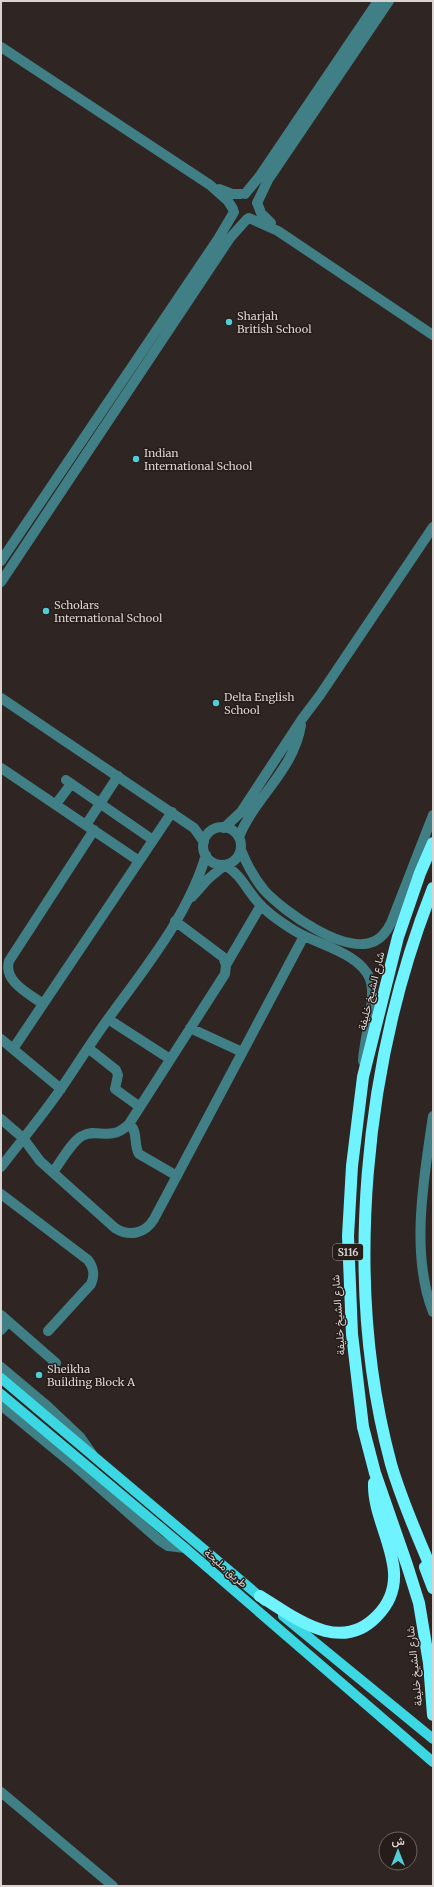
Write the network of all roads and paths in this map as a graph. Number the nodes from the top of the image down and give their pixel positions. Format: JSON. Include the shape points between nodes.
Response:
{"nodes":[{"id":1,"x":378,"y":1,"type":"edge"},
{"id":2,"x":389,"y":1,"type":"edge"},
{"id":3,"x":1,"y":47,"type":"edge"},
{"id":4,"x":210,"y":186,"type":"junction"},
{"id":5,"x":243,"y":194,"type":"junction"},
{"id":6,"x":257,"y":204,"type":"junction"},
{"id":7,"x":233,"y":210,"type":"junction"},
{"id":8,"x":248,"y":218,"type":"junction"},
{"id":9,"x":278,"y":231,"type":"junction"},
{"id":10,"x":433,"y":336,"type":"edge"},
{"id":11,"x":432,"y":531,"type":"edge"},
{"id":12,"x":1,"y":561,"type":"edge"},
{"id":13,"x":1,"y":582,"type":"edge"},
{"id":14,"x":1,"y":698,"type":"edge"},
{"id":15,"x":302,"y":719,"type":"junction"},
{"id":16,"x":4,"y":770,"type":"edge"},
{"id":17,"x":118,"y":776,"type":"junction"},
{"id":18,"x":1,"y":781,"type":"edge"},
{"id":19,"x":56,"y":804,"type":"junction"},
{"id":20,"x":100,"y":804,"type":"junction"},
{"id":21,"x":172,"y":812,"type":"junction"},
{"id":22,"x":433,"y":815,"type":"edge"},
{"id":23,"x":90,"y":828,"type":"junction"},
{"id":24,"x":194,"y":828,"type":"junction"},
{"id":25,"x":220,"y":828,"type":"junction"},
{"id":26,"x":239,"y":837,"type":"junction"},
{"id":27,"x":153,"y":840,"type":"junction"},
{"id":28,"x":204,"y":842,"type":"junction"},
{"id":29,"x":433,"y":843,"type":"edge"},
{"id":30,"x":240,"y":850,"type":"junction"},
{"id":31,"x":206,"y":855,"type":"junction"},
{"id":32,"x":139,"y":861,"type":"junction"},
{"id":33,"x":225,"y":865,"type":"junction"},
{"id":34,"x":433,"y":888,"type":"edge"},
{"id":35,"x":261,"y":905,"type":"junction"},
{"id":36,"x":182,"y":909,"type":"junction"},
{"id":37,"x":175,"y":921,"type":"junction"},
{"id":38,"x":304,"y":936,"type":"junction"},
{"id":39,"x":226,"y":966,"type":"junction"},
{"id":40,"x":4,"y":969,"type":"edge"},
{"id":41,"x":43,"y":1004,"type":"junction"},
{"id":42,"x":108,"y":1019,"type":"junction"},
{"id":43,"x":190,"y":1028,"type":"junction"},
{"id":44,"x":1,"y":1039,"type":"edge"},
{"id":45,"x":88,"y":1048,"type":"junction"},
{"id":46,"x":13,"y":1049,"type":"junction"},
{"id":47,"x":242,"y":1052,"type":"junction"},
{"id":48,"x":170,"y":1059,"type":"junction"},
{"id":49,"x":364,"y":1077,"type":"junction"},
{"id":50,"x":61,"y":1089,"type":"junction"},
{"id":51,"x":140,"y":1106,"type":"junction"},
{"id":52,"x":433,"y":1116,"type":"edge"},
{"id":53,"x":1,"y":1119,"type":"edge"},
{"id":54,"x":129,"y":1124,"type":"junction"},
{"id":55,"x":23,"y":1138,"type":"junction"},
{"id":56,"x":1,"y":1167,"type":"edge"},
{"id":57,"x":53,"y":1172,"type":"junction"},
{"id":58,"x":177,"y":1176,"type":"junction"},
{"id":59,"x":1,"y":1194,"type":"edge"},
{"id":60,"x":433,"y":1312,"type":"edge"},
{"id":61,"x":3,"y":1317,"type":"edge"},
{"id":62,"x":1,"y":1330,"type":"edge"},
{"id":63,"x":48,"y":1331,"type":"dead end"},
{"id":64,"x":56,"y":1363,"type":"dead end"},
{"id":65,"x":1,"y":1367,"type":"edge"},
{"id":66,"x":1,"y":1378,"type":"edge"},
{"id":67,"x":1,"y":1394,"type":"edge"},
{"id":68,"x":1,"y":1405,"type":"edge"},
{"id":69,"x":93,"y":1455,"type":"junction"},
{"id":70,"x":375,"y":1474,"type":"junction"},
{"id":71,"x":419,"y":1539,"type":"junction"},
{"id":72,"x":185,"y":1548,"type":"junction"},
{"id":73,"x":433,"y":1573,"type":"edge"},
{"id":74,"x":433,"y":1588,"type":"edge"},
{"id":75,"x":260,"y":1596,"type":"junction"},
{"id":76,"x":431,"y":1668,"type":"edge"},
{"id":77,"x":433,"y":1715,"type":"edge"},
{"id":78,"x":433,"y":1739,"type":"edge"},
{"id":79,"x":433,"y":1762,"type":"edge"},
{"id":80,"x":1,"y":1792,"type":"edge"},
{"id":81,"x":113,"y":1886,"type":"edge"}],
"edges":[{"from":1,"to":5,"type":"street","via":[[259,177]]},
{"from":2,"to":6,"type":"street","via":[[268,180]]},
{"from":3,"to":4,"type":"street"},
{"from":4,"to":5,"type":"street","via":[[228,193]]},
{"from":4,"to":7,"type":"street","via":[[225,198]]},
{"from":5,"to":6,"type":"street","via":[[252,196]]},
{"from":5,"to":7,"type":"street","via":[[234,200]]},
{"from":6,"to":8,"type":"street","via":[[256,213]]},
{"from":6,"to":9,"type":"street","via":[[264,217]]},
{"from":7,"to":8,"type":"street","via":[[239,217]]},
{"from":7,"to":12,"type":"street","via":[[218,239]]},
{"from":8,"to":9,"type":"street"},
{"from":8,"to":13,"type":"street","via":[[230,238]]},
{"from":9,"to":10,"type":"street"},
{"from":11,"to":15,"type":"street"},
{"from":14,"to":17,"type":"street"},
{"from":15,"to":25,"type":"street","via":[[241,812]]},
{"from":15,"to":26,"type":"street","via":[[296,744],[287,762]]},
{"from":16,"to":18,"type":"street"},
{"from":16,"to":19,"type":"street"},
{"from":17,"to":20,"type":"street"},
{"from":17,"to":21,"type":"street"},
{"from":19,"to":20,"type":"street","via":[[68,782]]},
{"from":19,"to":23,"type":"street"},
{"from":20,"to":23,"type":"street"},
{"from":20,"to":27,"type":"street"},
{"from":21,"to":24,"type":"street"},
{"from":21,"to":27,"type":"street"},
{"from":22,"to":30,"type":"street","via":[[387,931],[377,941],[369,944],[334,937],[290,914],[257,880]]},
{"from":23,"to":32,"type":"street"},
{"from":23,"to":40,"type":"street"},
{"from":24,"to":25,"type":"street"},
{"from":24,"to":28,"type":"street"},
{"from":25,"to":26,"type":"street","via":[[233,831]]},
{"from":25,"to":28,"type":"street","via":[[208,834]]},
{"from":26,"to":30,"type":"street"},
{"from":27,"to":32,"type":"street"},
{"from":28,"to":31,"type":"street"},
{"from":29,"to":49,"type":"highway","name":"شارع الشيخ خليفة","number":"S116","via":[[398,937]]},
{"from":30,"to":33,"type":"street","via":[[233,861]]},
{"from":31,"to":33,"type":"street","via":[[216,864]]},
{"from":31,"to":36,"type":"street"},
{"from":32,"to":41,"type":"street"},
{"from":33,"to":35,"type":"street","via":[[240,877]]},
{"from":33,"to":36,"type":"street","via":[[208,879]]},
{"from":34,"to":71,"type":"highway","number":"S116","via":[[404,977],[384,1058],[370,1148],[364,1236],[368,1327],[379,1410],[396,1480]]},
{"from":35,"to":38,"type":"street"},
{"from":35,"to":39,"type":"street"},
{"from":36,"to":37,"type":"street"},
{"from":37,"to":39,"type":"street","via":[[219,954]]},
{"from":37,"to":42,"type":"street"},
{"from":38,"to":47,"type":"street"},
{"from":38,"to":49,"type":"street","via":[[355,960],[365,969],[371,981],[372,994],[364,1046]]},
{"from":39,"to":43,"type":"street","via":[[225,974]]},
{"from":40,"to":41,"type":"street","via":[[13,981]]},
{"from":41,"to":46,"type":"street"},
{"from":42,"to":45,"type":"street"},
{"from":42,"to":48,"type":"street"},
{"from":43,"to":47,"type":"street"},
{"from":43,"to":48,"type":"street"},
{"from":44,"to":46,"type":"street"},
{"from":45,"to":50,"type":"street"},
{"from":45,"to":51,"type":"street","via":[[116,1070],[116,1089]]},
{"from":46,"to":50,"type":"street"},
{"from":47,"to":58,"type":"street"},
{"from":48,"to":51,"type":"street"},
{"from":49,"to":70,"type":"highway","name":"شارع الشيخ خليفة","number":"S116","via":[[350,1183],[348,1272],[360,1412]]},
{"from":50,"to":55,"type":"street"},
{"from":51,"to":54,"type":"street"},
{"from":52,"to":60,"type":"street","via":[[426,1161],[421,1243],[424,1282]]},
{"from":53,"to":55,"type":"street"},
{"from":54,"to":57,"type":"street","via":[[115,1133],[87,1134],[79,1137]]},
{"from":54,"to":58,"type":"street","via":[[135,1131],[136,1149],[139,1154]]},
{"from":55,"to":56,"type":"street"},
{"from":55,"to":57,"type":"street","via":[[35,1156]]},
{"from":57,"to":58,"type":"street","via":[[115,1228],[131,1234],[142,1231],[151,1224]]},
{"from":59,"to":63,"type":"street","via":[[88,1260],[93,1269],[91,1284]]},
{"from":61,"to":62,"type":"street"},
{"from":61,"to":64,"type":"street"},
{"from":65,"to":69,"type":"street","via":[[80,1437]]},
{"from":66,"to":69,"type":"main road","name":"طريق مليحة"},
{"from":67,"to":72,"type":"main road","name":"طريق مليحة"},
{"from":68,"to":72,"type":"street","via":[[159,1540],[168,1546]]},
{"from":69,"to":75,"type":"main road","name":"طريق مليحة"},
{"from":70,"to":75,"type":"highway","via":[[374,1494],[394,1572],[392,1593],[375,1619],[356,1630],[330,1633],[315,1629]]},
{"from":70,"to":76,"type":"highway","name":"شارع الشيخ خليفة","number":"S116","via":[[414,1584]]},
{"from":71,"to":73,"type":"highway","number":"S116"},
{"from":71,"to":74,"type":"highway","via":[[420,1553]]},
{"from":72,"to":79,"type":"main road","name":"طريق مليحة"},
{"from":75,"to":78,"type":"main road","name":"طريق مليحة"},
{"from":76,"to":77,"type":"highway","name":"شارع الشيخ خليفة","number":"S116"},
{"from":80,"to":81,"type":"street"}]}
